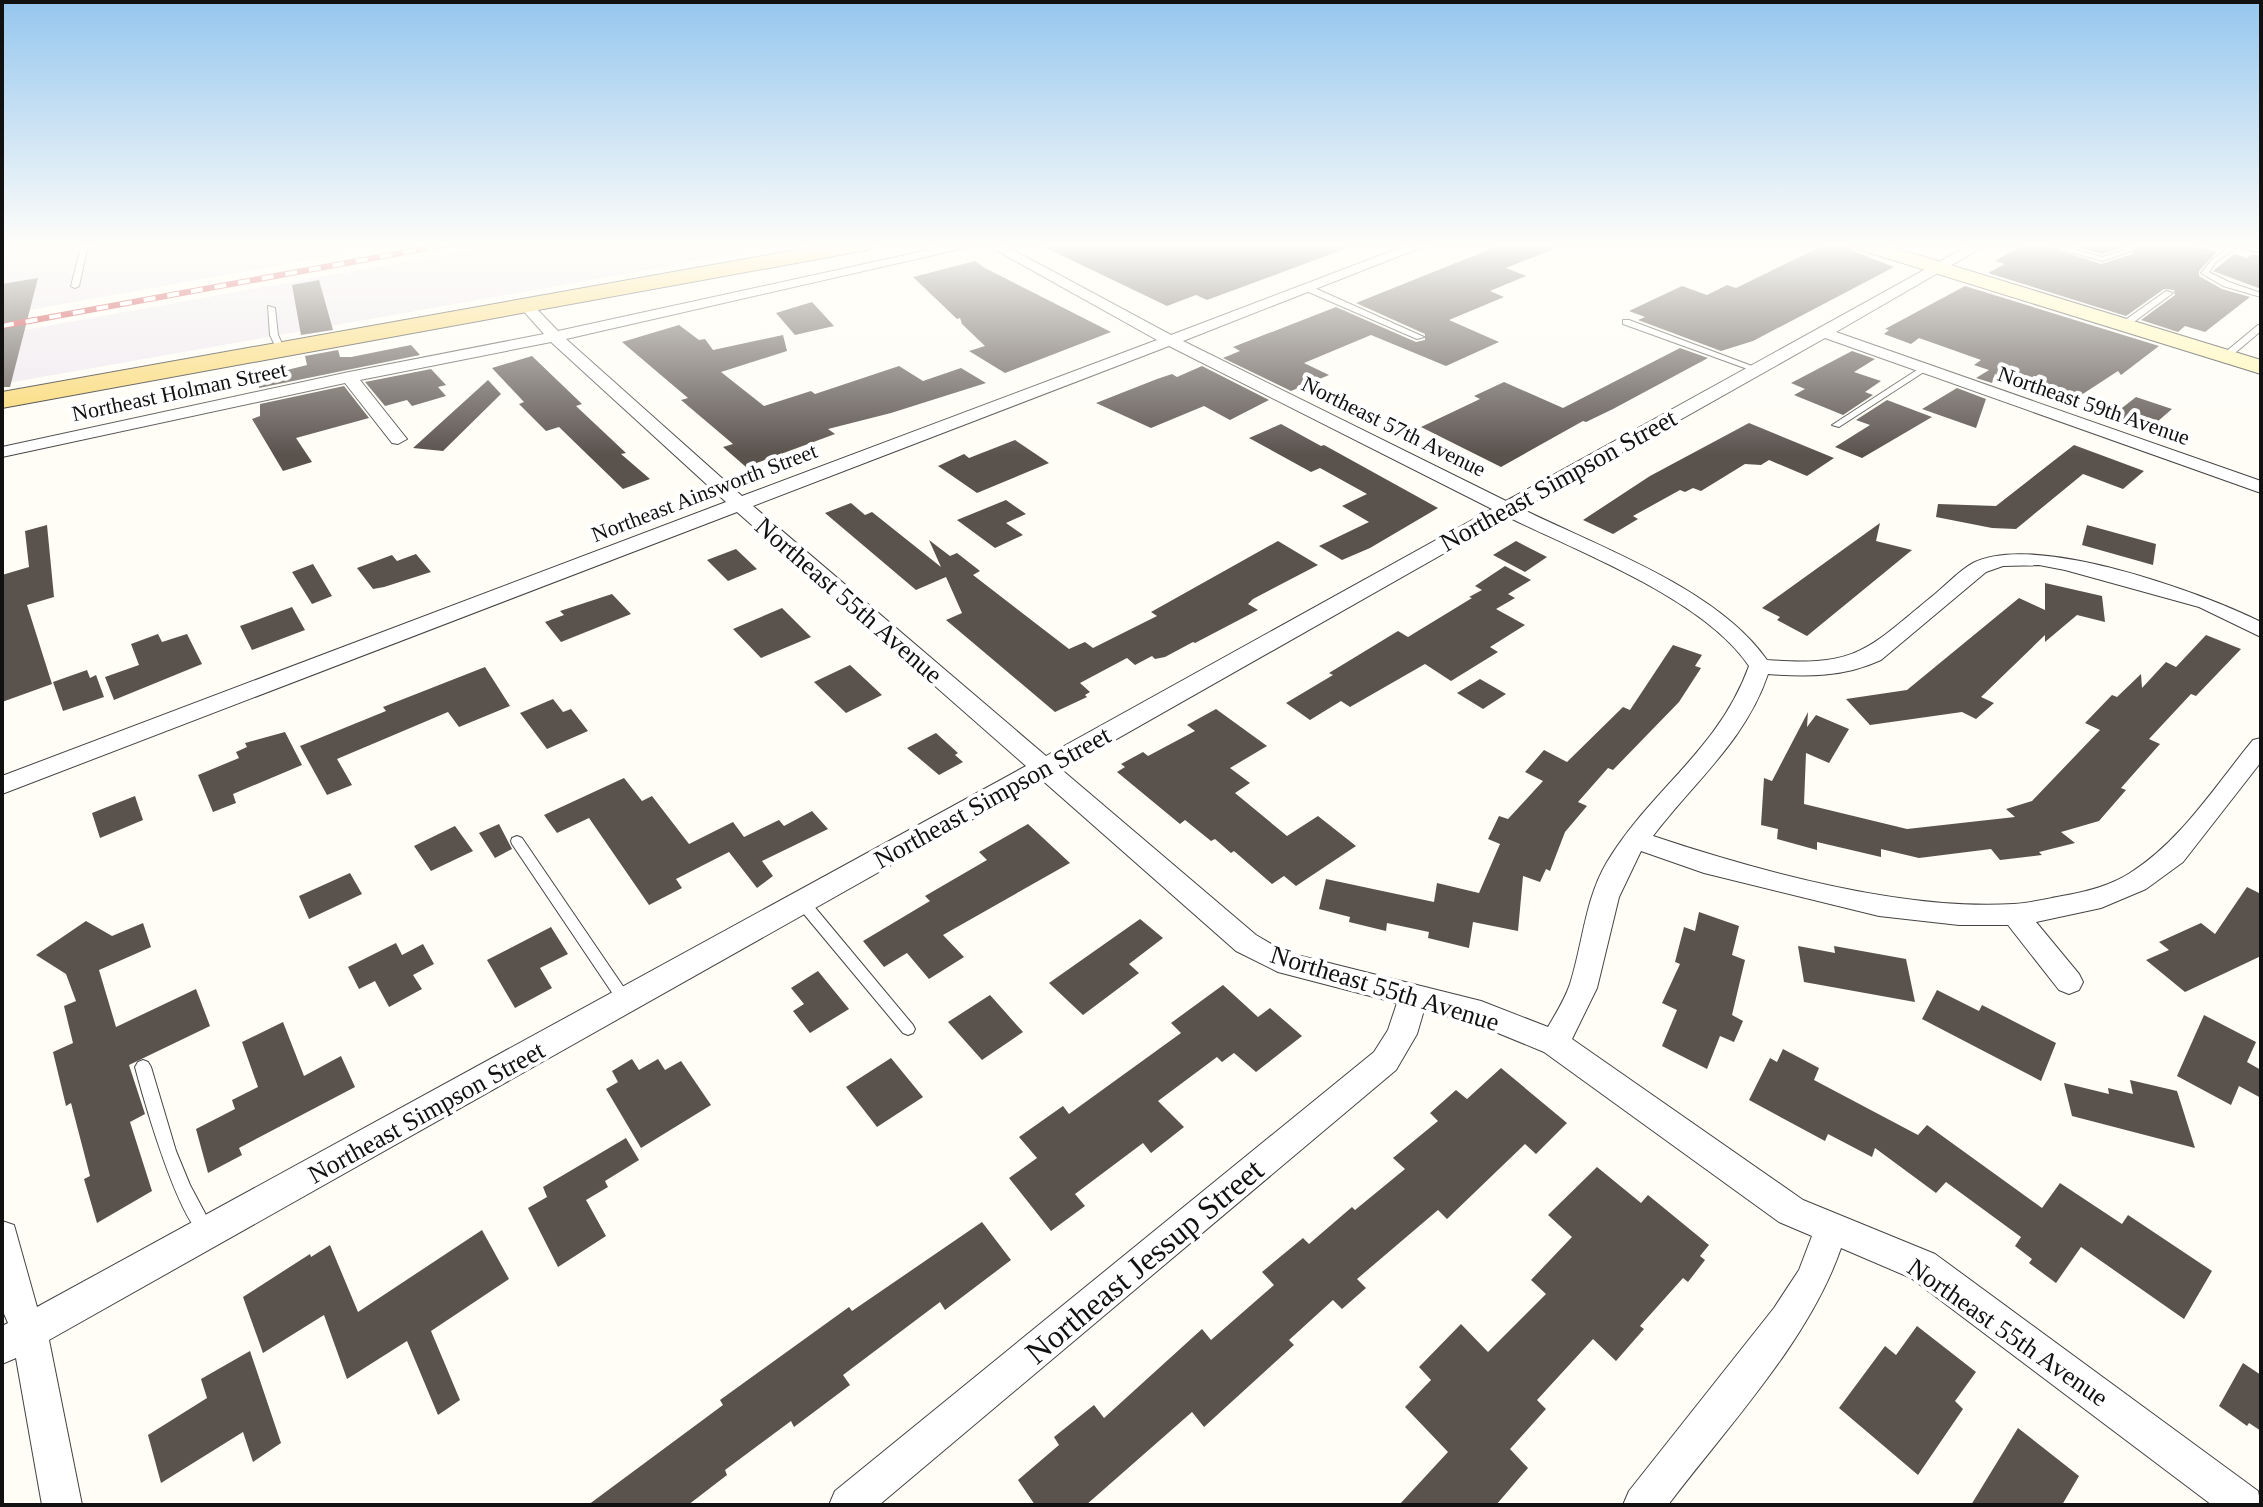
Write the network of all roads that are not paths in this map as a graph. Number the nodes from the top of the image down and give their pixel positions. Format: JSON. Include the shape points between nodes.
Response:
{"nodes":[{"id":1,"x":272,"y":314,"type":"edge"},
{"id":2,"x":480,"y":314,"type":"edge"},
{"id":3,"x":534,"y":314,"type":"edge"},
{"id":4,"x":653,"y":314,"type":"edge"},
{"id":5,"x":1122,"y":314,"type":"edge"},
{"id":6,"x":1239,"y":314,"type":"edge"},
{"id":7,"x":1368,"y":314,"type":"edge"},
{"id":8,"x":1854,"y":314,"type":"edge"},
{"id":9,"x":2089,"y":314,"type":"edge"},
{"id":10,"x":2139,"y":314,"type":"edge"},
{"id":11,"x":1626,"y":322,"type":"dead end"},
{"id":12,"x":2124,"y":325,"type":"junction"},
{"id":13,"x":2261,"y":327,"type":"edge"},
{"id":14,"x":1822,"y":332,"type":"junction"},
{"id":15,"x":554,"y":336,"type":"junction"},
{"id":16,"x":1420,"y":337,"type":"dead end"},
{"id":17,"x":1171,"y":341,"type":"junction"},
{"id":18,"x":281,"y":350,"type":"junction"},
{"id":19,"x":2226,"y":356,"type":"junction"},
{"id":20,"x":2261,"y":367,"type":"edge"},
{"id":21,"x":1926,"y":368,"type":"junction"},
{"id":22,"x":1756,"y":369,"type":"junction"},
{"id":23,"x":349,"y":377,"type":"junction"},
{"id":24,"x":2,"y":400,"type":"edge"},
{"id":25,"x":1836,"y":425,"type":"dead end"},
{"id":26,"x":398,"y":439,"type":"dead end"},
{"id":27,"x":2,"y":452,"type":"edge"},
{"id":28,"x":2261,"y":487,"type":"edge"},
{"id":29,"x":739,"y":504,"type":"junction"},
{"id":30,"x":1507,"y":508,"type":"junction"},
{"id":31,"x":2261,"y":630,"type":"edge"},
{"id":32,"x":1760,"y":666,"type":"junction"},
{"id":33,"x":2261,"y":746,"type":"edge"},
{"id":34,"x":1043,"y":769,"type":"junction"},
{"id":35,"x":2,"y":785,"type":"edge"},
{"id":36,"x":1636,"y":840,"type":"junction"},
{"id":37,"x":517,"y":841,"type":"dead end"},
{"id":38,"x":803,"y":903,"type":"junction"},
{"id":39,"x":2015,"y":915,"type":"junction"},
{"id":40,"x":2069,"y":982,"type":"dead end"},
{"id":41,"x":1413,"y":998,"type":"junction"},
{"id":42,"x":626,"y":1002,"type":"junction"},
{"id":43,"x":908,"y":1029,"type":"dead end"},
{"id":44,"x":1555,"y":1043,"type":"junction"},
{"id":45,"x":143,"y":1067,"type":"dead end"},
{"id":46,"x":1831,"y":1230,"type":"junction"},
{"id":47,"x":208,"y":1233,"type":"junction"},
{"id":48,"x":2,"y":1237,"type":"edge"},
{"id":49,"x":15,"y":1339,"type":"edge"},
{"id":50,"x":62,"y":1505,"type":"edge"},
{"id":51,"x":849,"y":1505,"type":"edge"},
{"id":52,"x":1643,"y":1505,"type":"edge"},
{"id":53,"x":2244,"y":1505,"type":"edge"}],
"edges":[{"from":1,"to":18,"type":"lane"},
{"from":2,"to":18,"type":"main road"},
{"from":3,"to":15,"type":"street","name":"Northeast 55th Avenue"},
{"from":4,"to":15,"type":"street","name":"Northeast Holman Street"},
{"from":5,"to":17,"type":"street","name":"Northeast 57th Avenue"},
{"from":6,"to":17,"type":"street","name":"Northeast Ainsworth Street"},
{"from":7,"to":16,"type":"lane"},
{"from":8,"to":14,"type":"street","name":"Northeast Simpson Street"},
{"from":9,"to":12,"type":"street"},
{"from":10,"to":12,"type":"lane"},
{"from":11,"to":22,"type":"lane"},
{"from":12,"to":19,"type":"street"},
{"from":13,"to":19,"type":"lane"},
{"from":14,"to":21,"type":"street","name":"Northeast 59th Avenue"},
{"from":14,"to":22,"type":"street","name":"Northeast Simpson Street"},
{"from":15,"to":23,"type":"street","name":"Northeast Holman Street"},
{"from":15,"to":29,"type":"street","name":"Northeast 55th Avenue"},
{"from":17,"to":29,"type":"street","name":"Northeast Ainsworth Street"},
{"from":17,"to":30,"type":"street","name":"Northeast 57th Avenue"},
{"from":18,"to":24,"type":"main road"},
{"from":19,"to":20,"type":"street"},
{"from":21,"to":25,"type":"lane"},
{"from":21,"to":28,"type":"street","name":"Northeast 59th Avenue"},
{"from":22,"to":30,"type":"street","name":"Northeast Simpson Street"},
{"from":23,"to":26,"type":"street"},
{"from":23,"to":27,"type":"street","name":"Northeast Holman Street"},
{"from":29,"to":34,"type":"street","name":"Northeast 55th Avenue"},
{"from":29,"to":35,"type":"street","name":"Northeast Ainsworth Street"},
{"from":30,"to":32,"type":"street","name":"Northeast 57th Avenue","via":[[1681,595],[1728,627]]},
{"from":30,"to":34,"type":"street","name":"Northeast Simpson Street"},
{"from":31,"to":32,"type":"street","via":[[2206,603],[2067,564],[2001,560],[1979,568],[1857,664]]},
{"from":32,"to":36,"type":"street","via":[[1754,692],[1738,720]]},
{"from":33,"to":39,"type":"street","via":[[2174,855],[2137,882],[2091,901]]},
{"from":34,"to":38,"type":"street","name":"Northeast Simpson Street"},
{"from":34,"to":41,"type":"street","name":"Northeast 55th Avenue","via":[[1246,943],[1278,961]]},
{"from":36,"to":39,"type":"street","via":[[1704,863],[1879,906]]},
{"from":36,"to":44,"type":"street","via":[[1615,872],[1582,990]]},
{"from":37,"to":42,"type":"lane"},
{"from":38,"to":42,"type":"street","name":"Northeast Simpson Street"},
{"from":38,"to":43,"type":"lane"},
{"from":39,"to":40,"type":"street"},
{"from":41,"to":44,"type":"street","name":"Northeast 55th Avenue","via":[[1481,1013]]},
{"from":41,"to":51,"type":"street","name":"Northeast Jessup Street","via":[[1402,1034],[1385,1061]]},
{"from":42,"to":47,"type":"street","name":"Northeast Simpson Street"},
{"from":44,"to":46,"type":"street","name":"Northeast 55th Avenue","via":[[1750,1184]]},
{"from":45,"to":47,"type":"lane","via":[[180,1188]]},
{"from":46,"to":52,"type":"street","via":[[1813,1280],[1787,1321]]},
{"from":46,"to":53,"type":"street","name":"Northeast 55th Avenue","via":[[1923,1266]]},
{"from":47,"to":49,"type":"street","name":"Northeast Simpson Street"},
{"from":48,"to":49,"type":"street","via":[[14,1296]]},
{"from":49,"to":50,"type":"street"}]}
